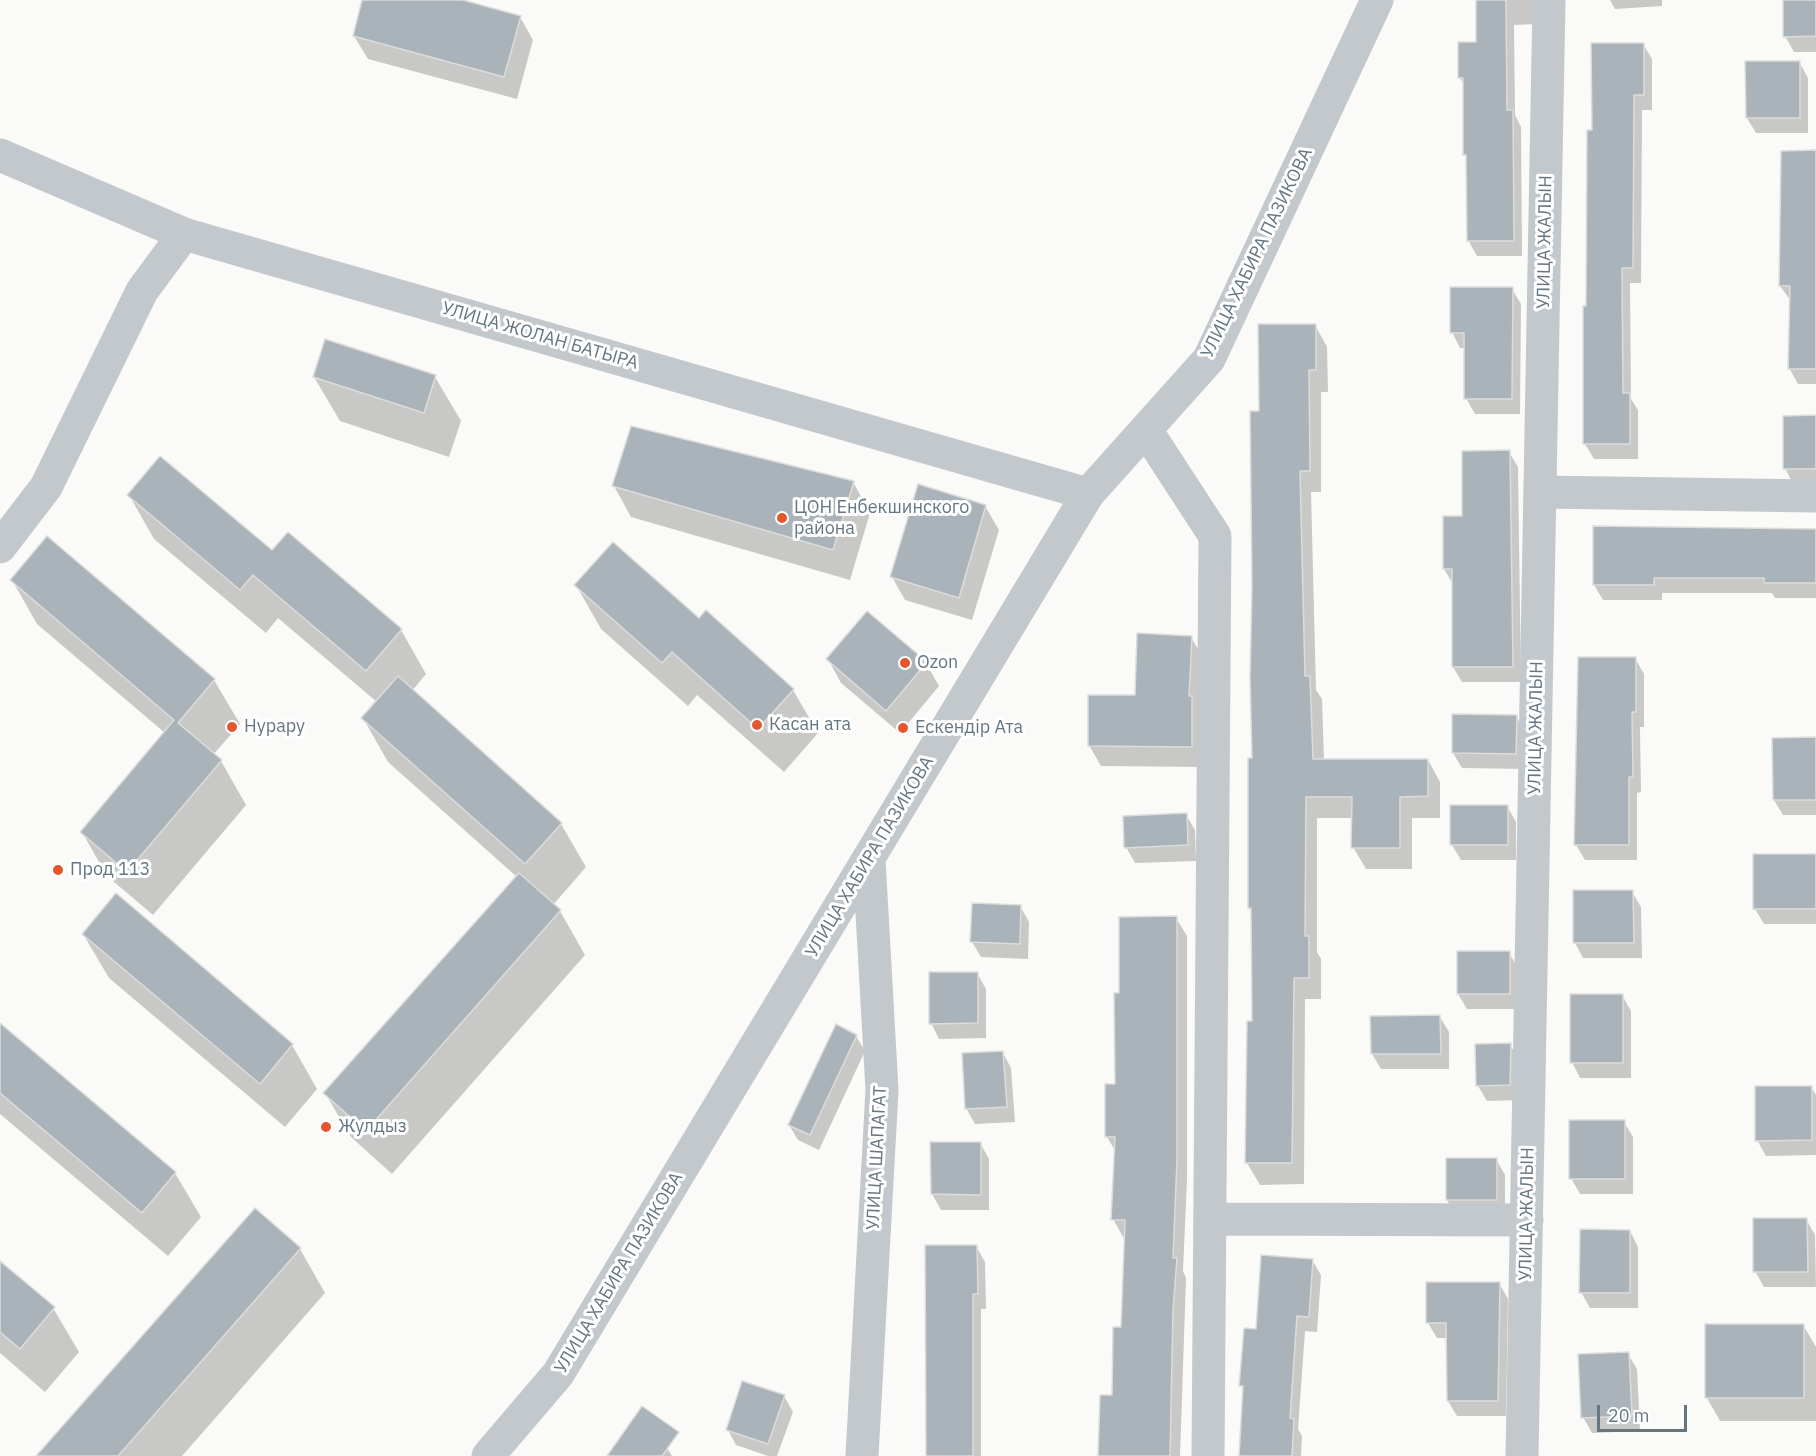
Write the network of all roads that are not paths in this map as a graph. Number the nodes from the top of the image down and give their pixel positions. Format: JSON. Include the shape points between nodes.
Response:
{"nodes":[{"id":1,"x":1377,"y":0,"type":"edge"},
{"id":2,"x":1549,"y":0,"type":"edge"},
{"id":3,"x":0,"y":154,"type":"edge"},
{"id":4,"x":184,"y":234,"type":"junction"},
{"id":5,"x":1146,"y":430,"type":"junction"},
{"id":6,"x":1540,"y":492,"type":"junction"},
{"id":7,"x":1088,"y":494,"type":"junction"},
{"id":8,"x":1816,"y":496,"type":"edge"},
{"id":9,"x":0,"y":547,"type":"edge"},
{"id":10,"x":868,"y":860,"type":"junction"},
{"id":11,"x":1210,"y":1219,"type":"junction"},
{"id":12,"x":1527,"y":1220,"type":"junction"},
{"id":13,"x":488,"y":1456,"type":"edge"},
{"id":14,"x":862,"y":1456,"type":"edge"},
{"id":15,"x":1208,"y":1456,"type":"edge"},
{"id":16,"x":1522,"y":1456,"type":"edge"}],
"edges":[{"from":1,"to":5,"type":"street","name":"УЛИЦА ХАБИРА ПАЗИКОВА","via":[[1209,359]]},
{"from":2,"to":6,"type":"street","name":"УЛИЦА ЖАЛЫН"},
{"from":3,"to":4,"type":"street","name":"УЛИЦА ЖОЛАН БАТЫРА"},
{"from":4,"to":7,"type":"street","name":"УЛИЦА ЖОЛАН БАТЫРА"},
{"from":4,"to":9,"type":"street","via":[[142,291],[46,487]]},
{"from":5,"to":7,"type":"street","name":"УЛИЦА ХАБИРА ПАЗИКОВА"},
{"from":5,"to":11,"type":"street","via":[[1215,536]]},
{"from":6,"to":8,"type":"street"},
{"from":6,"to":12,"type":"street","name":"УЛИЦА ЖАЛЫН"},
{"from":7,"to":10,"type":"street","name":"УЛИЦА ХАБИРА ПАЗИКОВА"},
{"from":10,"to":13,"type":"street","name":"УЛИЦА ХАБИРА ПАЗИКОВА","via":[[558,1374]]},
{"from":10,"to":14,"type":"street","name":"УЛИЦА ШАПАГАТ","via":[[882,1090]]},
{"from":11,"to":12,"type":"street"},
{"from":11,"to":15,"type":"street"},
{"from":12,"to":16,"type":"street","name":"УЛИЦА ЖАЛЫН"}]}
